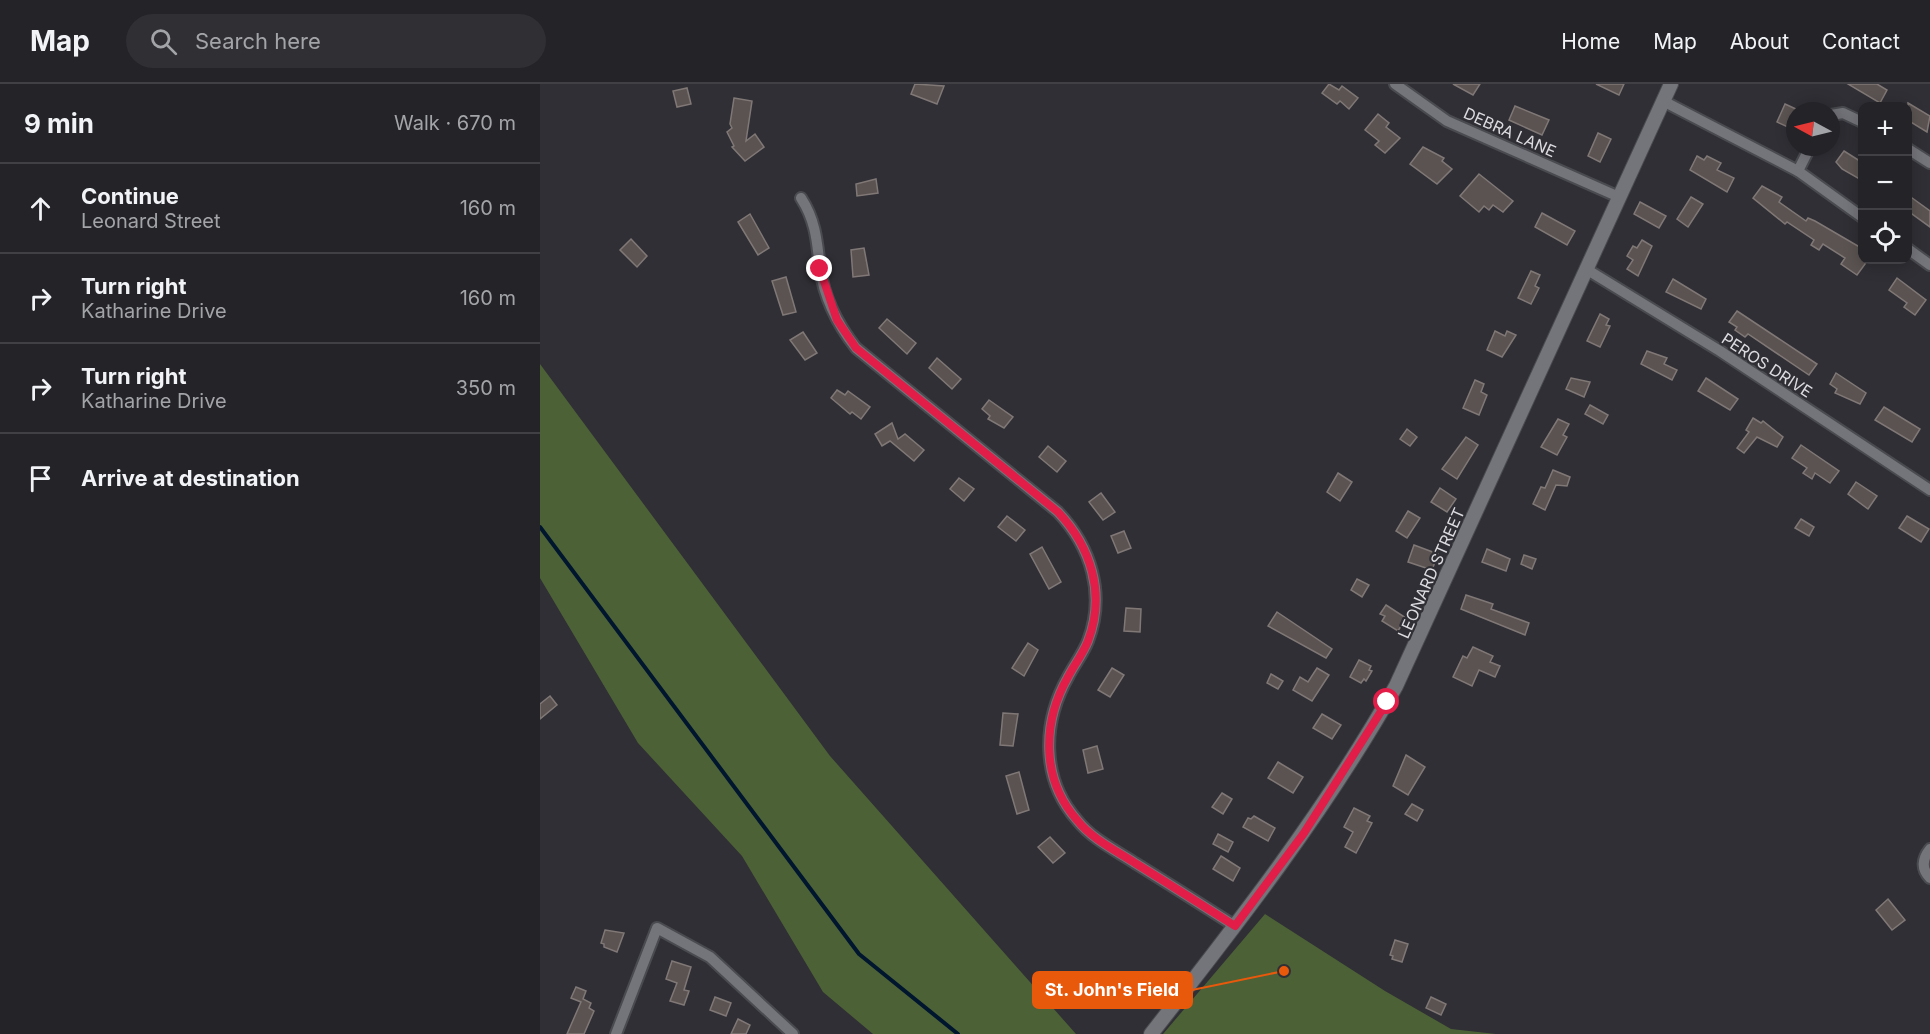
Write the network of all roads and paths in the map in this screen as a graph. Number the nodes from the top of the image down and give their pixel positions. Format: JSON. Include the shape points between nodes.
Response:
{"nodes":[{"id":1,"x":1395,"y":84,"type":"edge"},
{"id":2,"x":1671,"y":84,"type":"edge"},
{"id":3,"x":1663,"y":101,"type":"junction"},
{"id":4,"x":1840,"y":114,"type":"edge"},
{"id":5,"x":1858,"y":120,"type":"edge"},
{"id":6,"x":1912,"y":152,"type":"edge"},
{"id":7,"x":1806,"y":156,"type":"edge"},
{"id":8,"x":1930,"y":163,"type":"edge"},
{"id":9,"x":1798,"y":171,"type":"junction"},
{"id":10,"x":1619,"y":197,"type":"junction"},
{"id":11,"x":801,"y":198,"type":"dead end"},
{"id":12,"x":1858,"y":213,"type":"edge"},
{"id":13,"x":1912,"y":252,"type":"edge"},
{"id":14,"x":1930,"y":265,"type":"edge"},
{"id":15,"x":1586,"y":269,"type":"junction"},
{"id":16,"x":1930,"y":490,"type":"edge"},
{"id":17,"x":1930,"y":849,"type":"edge"},
{"id":18,"x":1930,"y":878,"type":"edge"},
{"id":19,"x":1235,"y":926,"type":"junction"},
{"id":20,"x":616,"y":1034,"type":"edge"},
{"id":21,"x":793,"y":1034,"type":"edge"},
{"id":22,"x":1151,"y":1034,"type":"edge"}],
"edges":[{"from":1,"to":10,"type":"street","name":"DEBRA LANE","via":[[1447,121]]},
{"from":2,"to":3,"type":"street","name":"LEONARD STREET"},
{"from":3,"to":9,"type":"street"},
{"from":3,"to":10,"type":"street","name":"LEONARD STREET"},
{"from":4,"to":5,"type":"street"},
{"from":6,"to":8,"type":"street"},
{"from":7,"to":9,"type":"street"},
{"from":9,"to":12,"type":"street"},
{"from":10,"to":15,"type":"street","name":"LEONARD STREET"},
{"from":11,"to":19,"type":"street","via":[[812,214],[820,269],[830,303],[856,348],[1058,512],[1087,554],[1095,587],[1093,624],[1088,642],[1057,701],[1048,743],[1053,777],[1067,808],[1090,833]]},
{"from":13,"to":14,"type":"street"},
{"from":15,"to":16,"type":"street","name":"PEROS DRIVE","via":[[1720,351]]},
{"from":15,"to":19,"type":"street","name":"LEONARD STREET","via":[[1396,686],[1325,802]]},
{"from":17,"to":18,"type":"street","via":[[1923,867]]},
{"from":19,"to":22,"type":"street","name":"LEONARD STREET"},
{"from":20,"to":21,"type":"street","via":[[657,928],[710,957]]}]}
